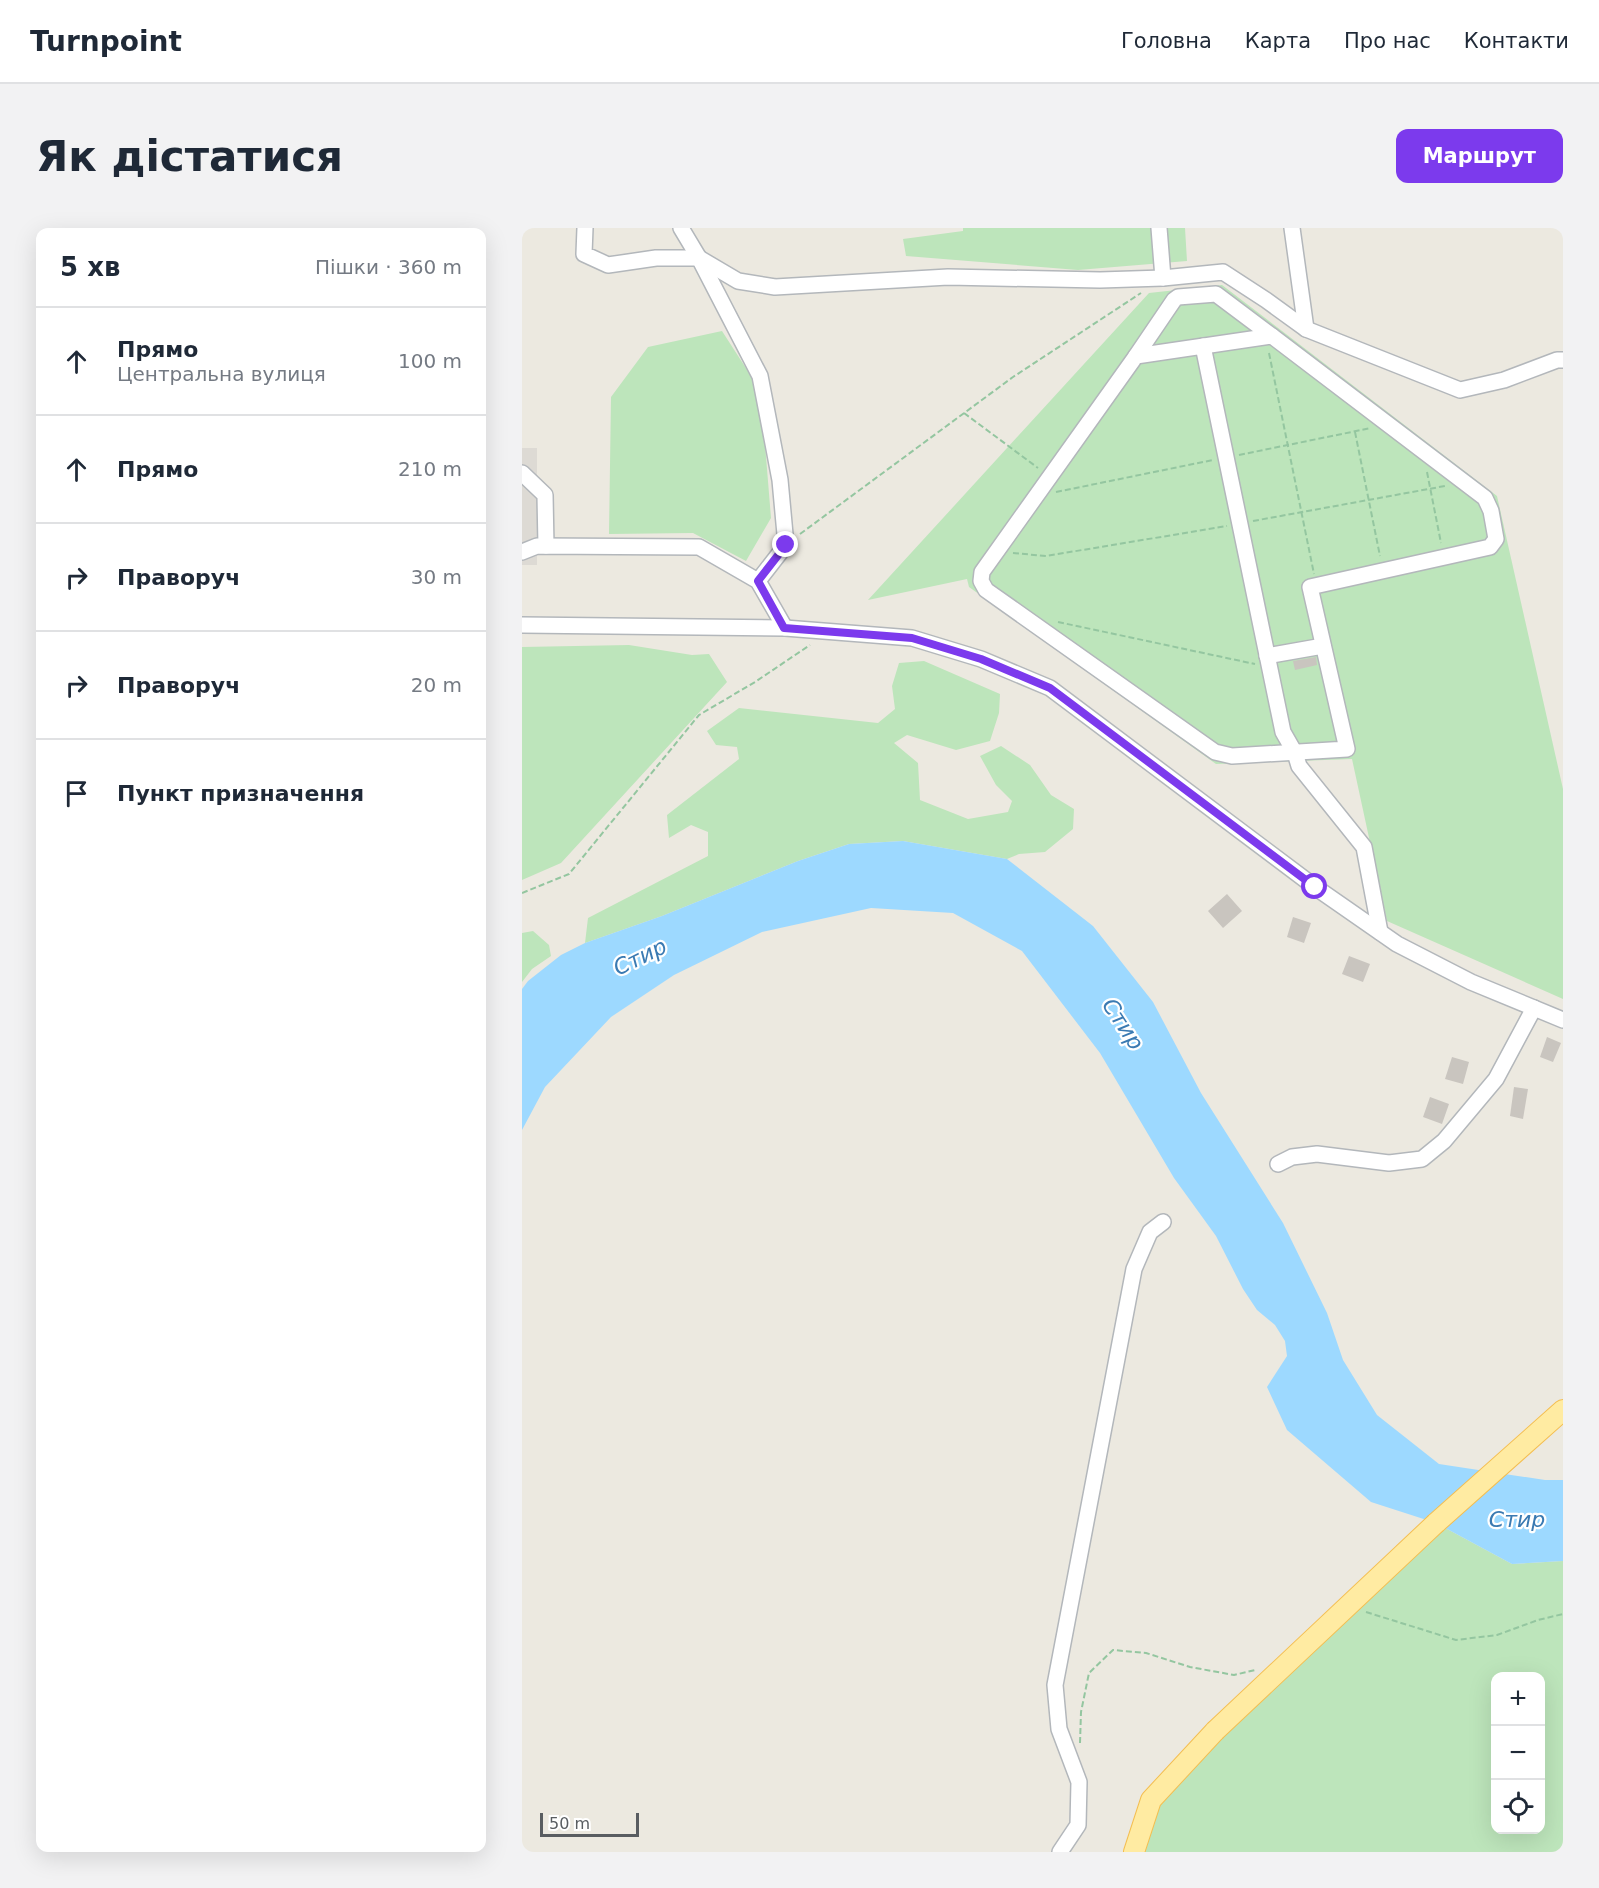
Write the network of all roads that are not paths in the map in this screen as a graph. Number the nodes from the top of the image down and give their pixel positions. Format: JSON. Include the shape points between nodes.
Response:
{"nodes":[{"id":1,"x":585,"y":228,"type":"edge"},
{"id":2,"x":681,"y":228,"type":"edge"},
{"id":3,"x":1159,"y":228,"type":"edge"},
{"id":4,"x":1292,"y":228,"type":"edge"},
{"id":5,"x":699,"y":258,"type":"junction"},
{"id":6,"x":1163,"y":279,"type":"junction"},
{"id":7,"x":1306,"y":329,"type":"junction"},
{"id":8,"x":1269,"y":336,"type":"junction"},
{"id":9,"x":1203,"y":346,"type":"junction"},
{"id":10,"x":1136,"y":356,"type":"junction"},
{"id":11,"x":1563,"y":360,"type":"edge"},
{"id":12,"x":522,"y":473,"type":"edge"},
{"id":13,"x":546,"y":546,"type":"junction"},
{"id":14,"x":522,"y":552,"type":"edge"},
{"id":15,"x":758,"y":581,"type":"junction"},
{"id":16,"x":522,"y":625,"type":"edge"},
{"id":17,"x":784,"y":628,"type":"junction"},
{"id":18,"x":1323,"y":646,"type":"junction"},
{"id":19,"x":1269,"y":662,"type":"junction"},
{"id":20,"x":1295,"y":753,"type":"junction"},
{"id":21,"x":1380,"y":932,"type":"junction"},
{"id":22,"x":1534,"y":1008,"type":"junction"},
{"id":23,"x":1563,"y":1020,"type":"edge"},
{"id":24,"x":1278,"y":1164,"type":"dead end"},
{"id":25,"x":1163,"y":1222,"type":"dead end"},
{"id":26,"x":1563,"y":1410,"type":"edge"},
{"id":27,"x":1060,"y":1852,"type":"edge"},
{"id":28,"x":1134,"y":1852,"type":"edge"}],
"edges":[{"from":1,"to":5,"type":"street","via":[[584,254],[608,265],[656,258]]},
{"from":2,"to":5,"type":"street"},
{"from":3,"to":6,"type":"street"},
{"from":4,"to":7,"type":"street"},
{"from":5,"to":6,"type":"street","via":[[738,281],[775,287],[948,277]]},
{"from":5,"to":15,"type":"street","via":[[760,376],[780,480],[786,545]]},
{"from":6,"to":7,"type":"street","via":[[1223,272]]},
{"from":7,"to":11,"type":"street","via":[[1460,390]]},
{"from":8,"to":9,"type":"street"},
{"from":8,"to":10,"type":"street","via":[[1216,294],[1178,297]]},
{"from":8,"to":18,"type":"street","via":[[1485,498],[1496,539],[1490,547],[1310,586]]},
{"from":9,"to":10,"type":"street"},
{"from":9,"to":19,"type":"street"},
{"from":10,"to":20,"type":"street","via":[[982,572],[981,581],[986,590],[1215,752],[1232,756]]},
{"from":12,"to":13,"type":"street","via":[[545,495]]},
{"from":13,"to":14,"type":"street"},
{"from":13,"to":15,"type":"street","via":[[699,548]]},
{"from":15,"to":17,"type":"street"},
{"from":16,"to":17,"type":"street"},
{"from":17,"to":21,"type":"street","via":[[912,638],[981,659],[1050,688]]},
{"from":18,"to":19,"type":"street"},
{"from":18,"to":20,"type":"street","via":[[1347,749]]},
{"from":19,"to":20,"type":"street","via":[[1283,732]]},
{"from":20,"to":21,"type":"street","via":[[1299,766],[1364,847]]},
{"from":21,"to":22,"type":"street","via":[[1470,982]]},
{"from":22,"to":23,"type":"street"},
{"from":22,"to":24,"type":"street","via":[[1496,1079],[1444,1141],[1422,1159],[1389,1163],[1317,1154],[1292,1157]]},
{"from":25,"to":27,"type":"street","via":[[1150,1232],[1134,1269],[1055,1685],[1059,1729],[1079,1782],[1078,1825]]},
{"from":26,"to":28,"type":"main road","bridge":true,"via":[[1436,1523],[1215,1731],[1151,1800]]}]}
